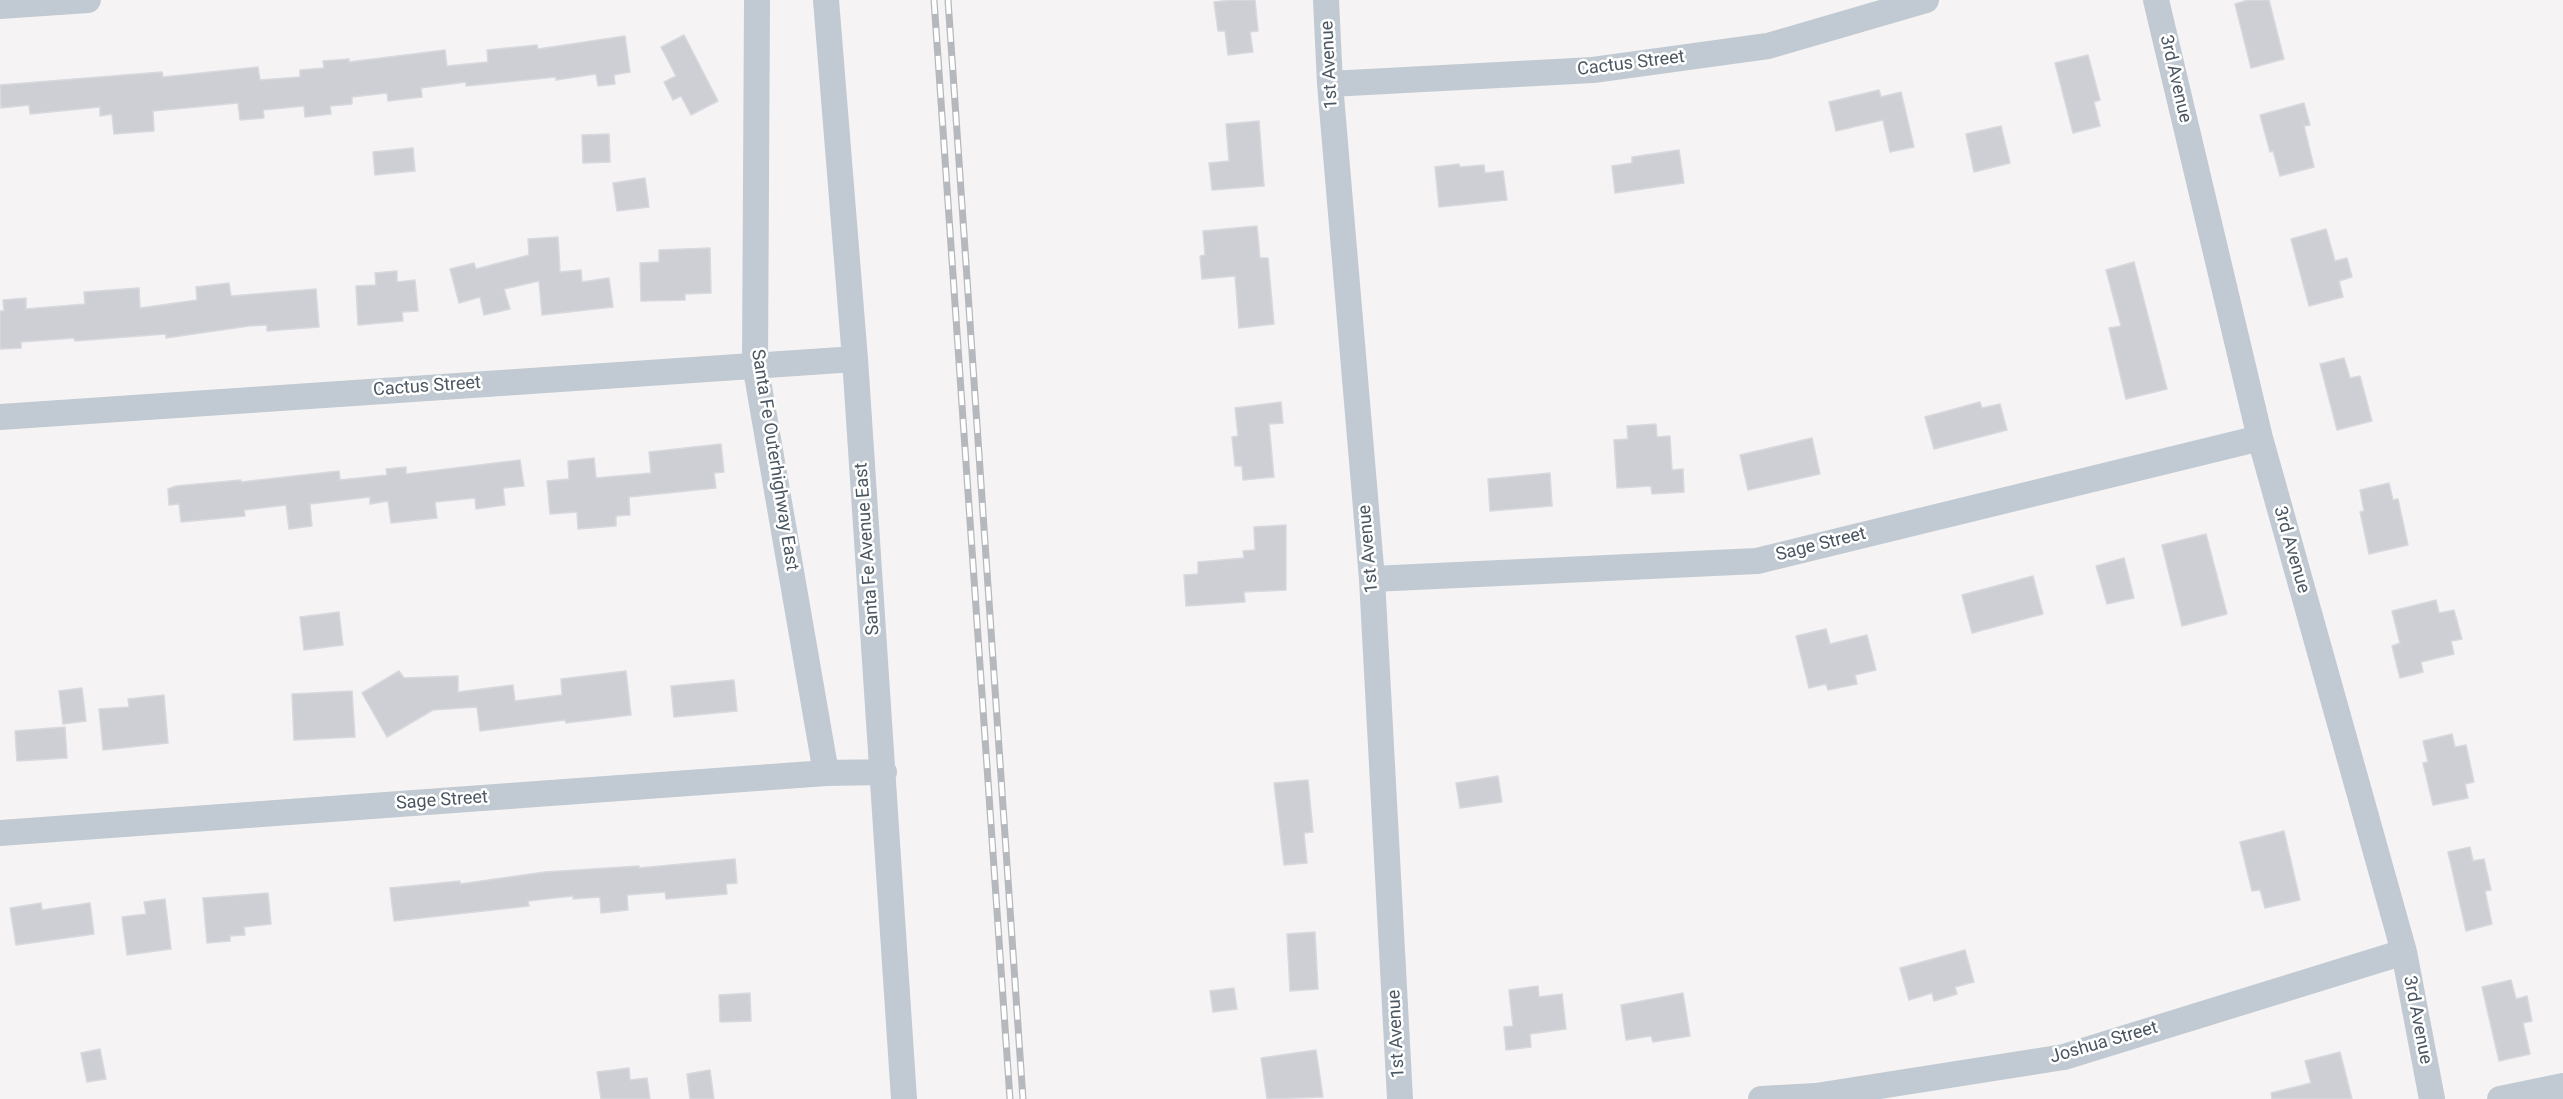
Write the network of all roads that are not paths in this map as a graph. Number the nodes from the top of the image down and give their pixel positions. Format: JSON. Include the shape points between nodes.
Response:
{"nodes":[{"id":1,"x":88,"y":0,"type":"edge"},
{"id":2,"x":757,"y":0,"type":"edge"},
{"id":3,"x":826,"y":0,"type":"edge"},
{"id":4,"x":1326,"y":0,"type":"edge"},
{"id":5,"x":1926,"y":0,"type":"edge"},
{"id":6,"x":2156,"y":0,"type":"edge"},
{"id":7,"x":0,"y":6,"type":"edge"},
{"id":8,"x":1330,"y":84,"type":"junction"},
{"id":9,"x":855,"y":359,"type":"junction"},
{"id":10,"x":755,"y":364,"type":"junction"},
{"id":11,"x":0,"y":417,"type":"edge"},
{"id":12,"x":2260,"y":438,"type":"junction"},
{"id":13,"x":1372,"y":579,"type":"junction"},
{"id":14,"x":884,"y":772,"type":"junction"},
{"id":15,"x":826,"y":773,"type":"junction"},
{"id":16,"x":0,"y":833,"type":"edge"},
{"id":17,"x":2404,"y":952,"type":"junction"},
{"id":18,"x":2563,"y":1086,"type":"edge"},
{"id":19,"x":904,"y":1099,"type":"edge"},
{"id":20,"x":1400,"y":1099,"type":"edge"},
{"id":21,"x":1761,"y":1099,"type":"edge"},
{"id":22,"x":2432,"y":1099,"type":"edge"},
{"id":23,"x":2500,"y":1099,"type":"edge"}],
"edges":[{"from":1,"to":7,"type":"street"},
{"from":2,"to":10,"type":"street","name":"Santa Fe Outerhighway East"},
{"from":3,"to":9,"type":"street","name":"Santa Fe Avenue East"},
{"from":4,"to":8,"type":"street","name":"1st Avenue"},
{"from":5,"to":8,"type":"street","name":"Cactus Street","via":[[1768,45],[1651,62],[1593,70]]},
{"from":6,"to":12,"type":"street","name":"3rd Avenue"},
{"from":8,"to":13,"type":"street","name":"1st Avenue"},
{"from":9,"to":10,"type":"street","name":"Cactus Street"},
{"from":9,"to":14,"type":"street","name":"Santa Fe Avenue East"},
{"from":10,"to":11,"type":"street","name":"Cactus Street"},
{"from":10,"to":15,"type":"street","name":"Santa Fe Outerhighway East"},
{"from":12,"to":13,"type":"street","name":"Sage Street","via":[[1757,561]]},
{"from":12,"to":17,"type":"street","name":"3rd Avenue"},
{"from":13,"to":20,"type":"street","name":"1st Avenue"},
{"from":14,"to":15,"type":"street","name":"Sage Street"},
{"from":14,"to":19,"type":"street","name":"Santa Fe Avenue East"},
{"from":15,"to":16,"type":"street","name":"Sage Street"},
{"from":17,"to":21,"type":"street","name":"Joshua Street","via":[[2064,1057],[1816,1096]]},
{"from":17,"to":22,"type":"street","name":"3rd Avenue"},
{"from":18,"to":23,"type":"street"}]}
